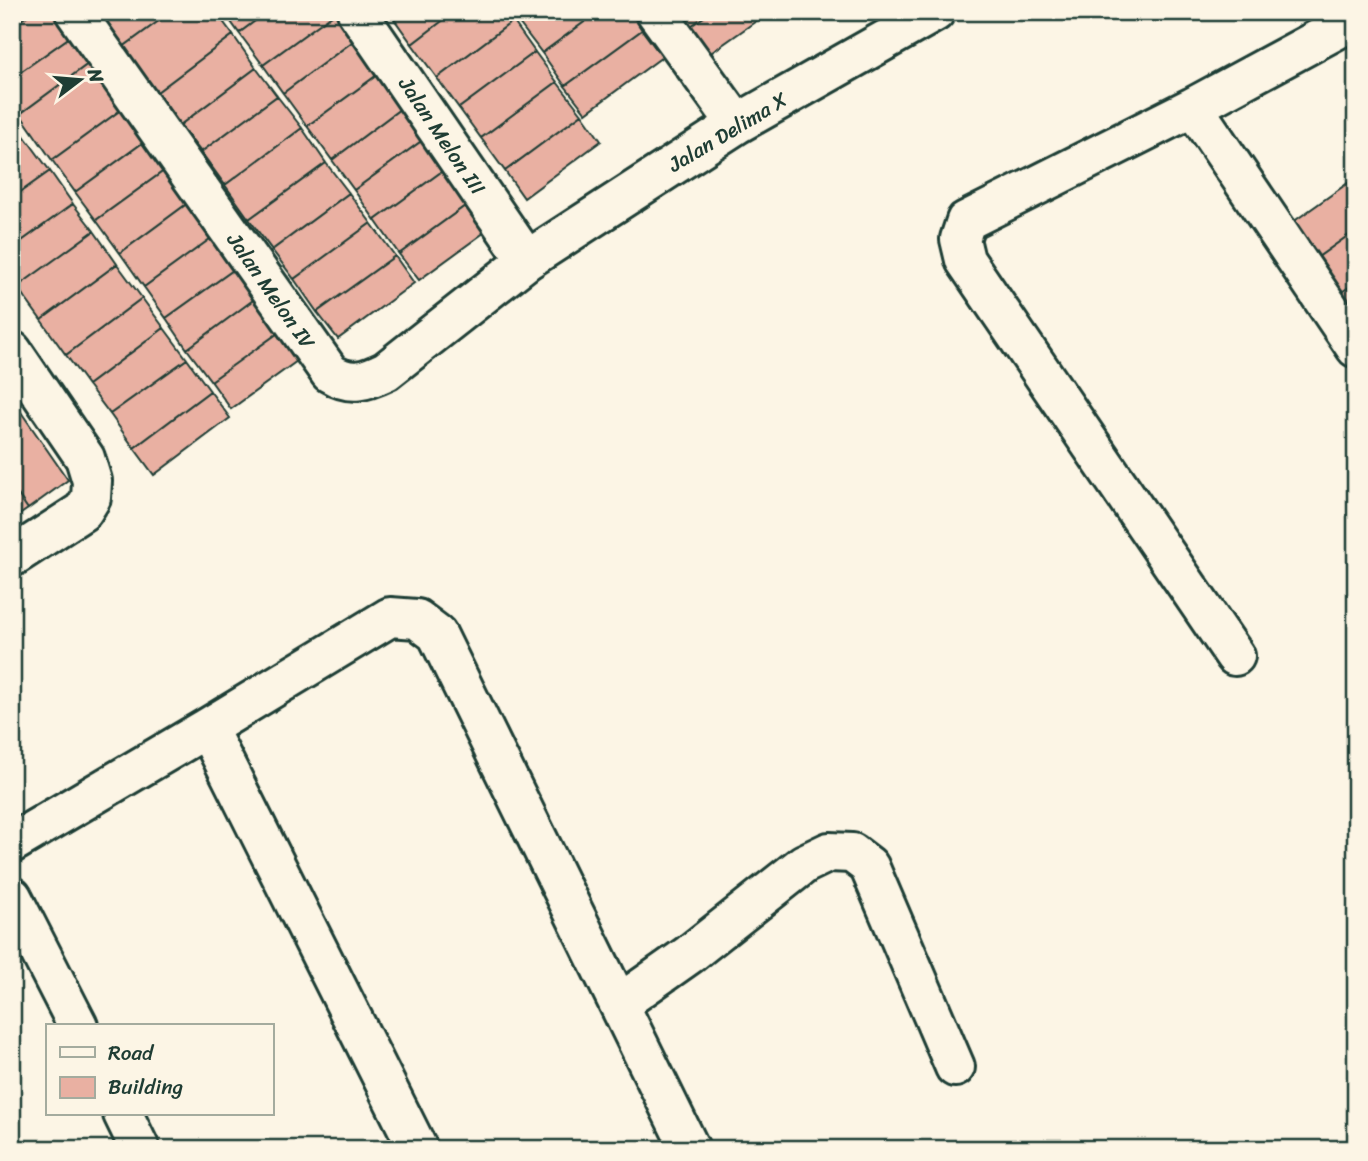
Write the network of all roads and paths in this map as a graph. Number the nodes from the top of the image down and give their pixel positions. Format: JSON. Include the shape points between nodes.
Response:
{"nodes":[{"id":1,"x":75,"y":12,"type":"edge"},
{"id":2,"x":357,"y":12,"type":"edge"},
{"id":3,"x":656,"y":12,"type":"edge"},
{"id":4,"x":935,"y":12,"type":"edge"},
{"id":5,"x":1356,"y":19,"type":"edge"},
{"id":6,"x":1193,"y":107,"type":"junction"},
{"id":7,"x":737,"y":124,"type":"junction"},
{"id":8,"x":527,"y":260,"type":"junction"},
{"id":9,"x":1356,"y":348,"type":"edge"},
{"id":10,"x":12,"y":351,"type":"edge"},
{"id":11,"x":12,"y":557,"type":"edge"},
{"id":12,"x":1235,"y":656,"type":"dead end"},
{"id":13,"x":207,"y":728,"type":"junction"},
{"id":14,"x":12,"y":843,"type":"edge"},
{"id":15,"x":12,"y":897,"type":"edge"},
{"id":16,"x":619,"y":1004,"type":"junction"},
{"id":17,"x":77,"y":1024,"type":"edge"},
{"id":18,"x":955,"y":1067,"type":"dead end"},
{"id":19,"x":123,"y":1116,"type":"edge"},
{"id":20,"x":140,"y":1149,"type":"edge"},
{"id":21,"x":418,"y":1149,"type":"edge"},
{"id":22,"x":690,"y":1149,"type":"edge"}],
"edges":[{"from":1,"to":8,"type":"street","name":"Jalan Melon IV","via":[[330,373],[341,380],[369,379],[386,371]]},
{"from":2,"to":8,"type":"street","name":"Jalan Melon III"},
{"from":3,"to":7,"type":"street"},
{"from":4,"to":7,"type":"street","name":"Jalan Delima X"},
{"from":5,"to":6,"type":"street"},
{"from":6,"to":9,"type":"street"},
{"from":6,"to":12,"type":"street","via":[[966,221],[960,239],[965,260]]},
{"from":7,"to":8,"type":"street","name":"Jalan Delima X"},
{"from":10,"to":11,"type":"street","via":[[85,458],[92,481],[91,498],[83,511]]},
{"from":13,"to":14,"type":"street"},
{"from":13,"to":16,"type":"street","via":[[390,617],[417,619],[437,635]]},
{"from":13,"to":21,"type":"street"},
{"from":15,"to":17,"type":"street"},
{"from":16,"to":18,"type":"street","via":[[804,864],[829,852],[852,853],[869,866]]},
{"from":16,"to":22,"type":"street"},
{"from":19,"to":20,"type":"street"}]}
